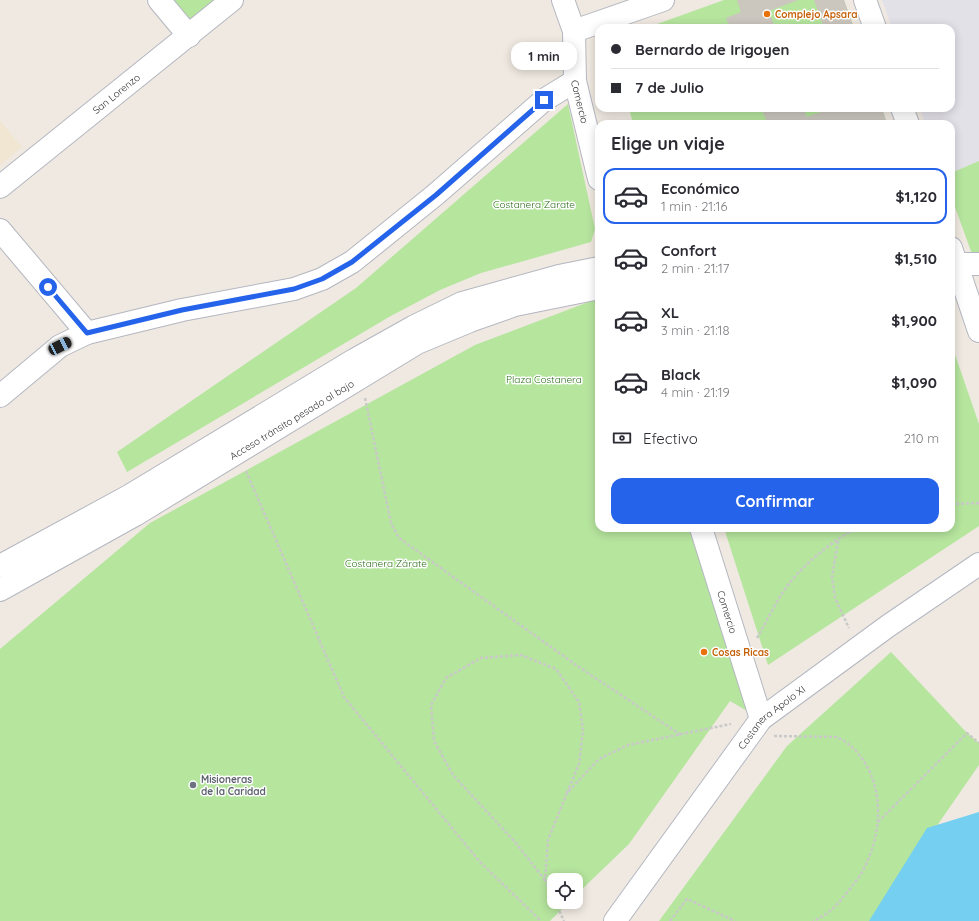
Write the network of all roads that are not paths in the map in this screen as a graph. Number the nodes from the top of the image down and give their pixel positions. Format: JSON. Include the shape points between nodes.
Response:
{"nodes":[{"id":1,"x":159,"y":0,"type":"edge"},
{"id":2,"x":232,"y":0,"type":"edge"},
{"id":3,"x":563,"y":0,"type":"edge"},
{"id":4,"x":663,"y":0,"type":"edge"},
{"id":5,"x":865,"y":0,"type":"edge"},
{"id":6,"x":874,"y":24,"type":"edge"},
{"id":7,"x":574,"y":31,"type":"junction"},
{"id":8,"x":189,"y":36,"type":"junction"},
{"id":9,"x":575,"y":81,"type":"junction"},
{"id":10,"x":595,"y":163,"type":"edge"},
{"id":11,"x":0,"y":187,"type":"edge"},
{"id":12,"x":0,"y":230,"type":"edge"},
{"id":13,"x":979,"y":264,"type":"edge"},
{"id":14,"x":595,"y":269,"type":"edge"},
{"id":15,"x":958,"y":270,"type":"edge"},
{"id":16,"x":595,"y":289,"type":"edge"},
{"id":17,"x":979,"y":332,"type":"edge"},
{"id":18,"x":87,"y":333,"type":"junction"},
{"id":19,"x":0,"y":396,"type":"edge"},
{"id":20,"x":703,"y":532,"type":"edge"},
{"id":21,"x":979,"y":564,"type":"edge"},
{"id":22,"x":0,"y":566,"type":"edge"},
{"id":23,"x":0,"y":590,"type":"edge"},
{"id":24,"x":770,"y":729,"type":"junction"},
{"id":25,"x":615,"y":921,"type":"edge"}],
"edges":[{"from":1,"to":8,"type":"street"},
{"from":2,"to":8,"type":"street","name":"San Lorenzo"},
{"from":3,"to":7,"type":"street","name":"Comercio"},
{"from":4,"to":7,"type":"street"},
{"from":5,"to":6,"type":"street"},
{"from":7,"to":9,"type":"street","name":"Comercio"},
{"from":8,"to":11,"type":"street","name":"San Lorenzo"},
{"from":9,"to":10,"type":"street","name":"Comercio"},
{"from":9,"to":18,"type":"street","via":[[544,100],[436,195],[352,262],[322,279],[294,289],[182,310]]},
{"from":12,"to":18,"type":"street"},
{"from":13,"to":15,"type":"street"},
{"from":14,"to":22,"type":"street","name":"Acceso tránsito pesado al bajo","via":[[462,302],[413,327],[292,397],[129,496]]},
{"from":15,"to":17,"type":"street"},
{"from":16,"to":23,"type":"street","name":"Acceso tránsito pesado al bajo","via":[[516,305],[418,343],[135,515]]},
{"from":18,"to":19,"type":"street","via":[[60,346]]},
{"from":20,"to":24,"type":"street","name":"Comercio","via":[[743,662]]},
{"from":21,"to":24,"type":"street","name":"Costanera Apolo XI","via":[[888,626]]},
{"from":24,"to":25,"type":"street","name":"Costanera Apolo XI"}]}
